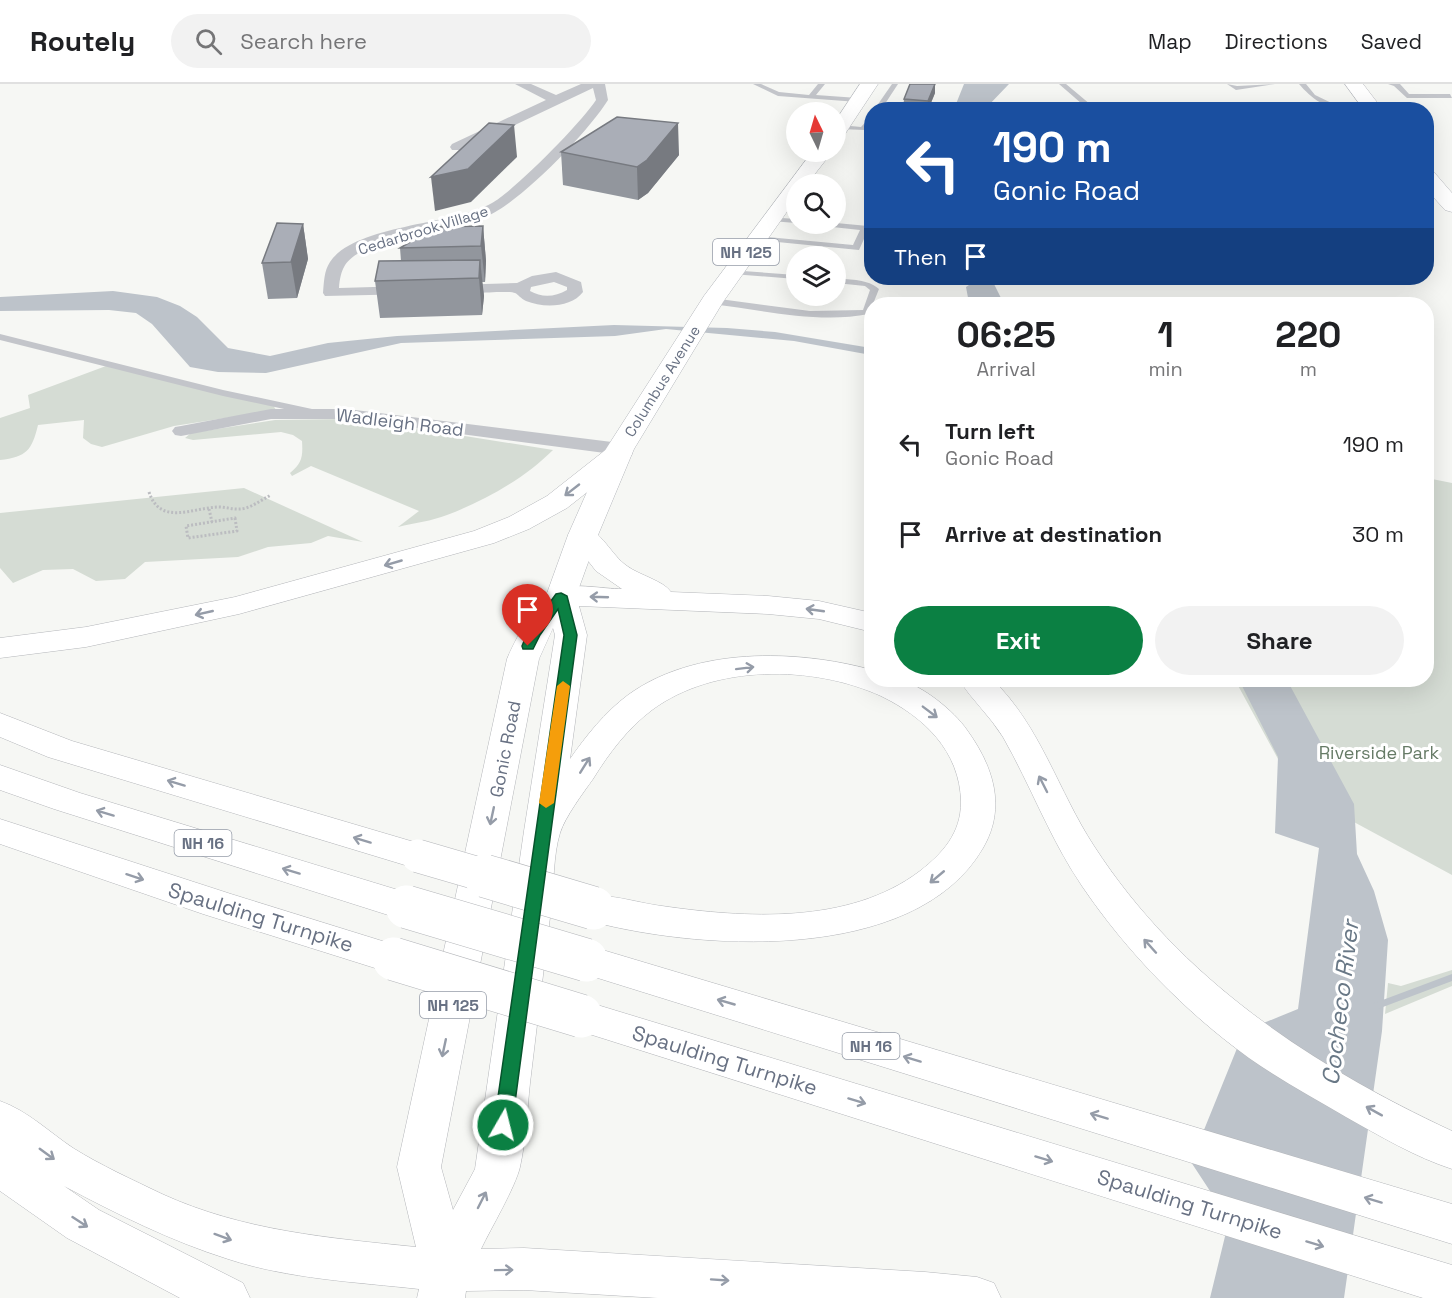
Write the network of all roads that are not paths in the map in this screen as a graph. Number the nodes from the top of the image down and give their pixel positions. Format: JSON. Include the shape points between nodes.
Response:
{"nodes":[{"id":1,"x":521,"y":84,"type":"edge"},
{"id":2,"x":591,"y":84,"type":"edge"},
{"id":3,"x":599,"y":84,"type":"edge"},
{"id":4,"x":756,"y":84,"type":"edge"},
{"id":5,"x":822,"y":84,"type":"edge"},
{"id":6,"x":869,"y":84,"type":"edge"},
{"id":7,"x":895,"y":84,"type":"edge"},
{"id":8,"x":1062,"y":84,"type":"edge"},
{"id":9,"x":1230,"y":84,"type":"edge"},
{"id":10,"x":1272,"y":84,"type":"edge"},
{"id":11,"x":1302,"y":84,"type":"edge"},
{"id":12,"x":1354,"y":84,"type":"edge"},
{"id":13,"x":1391,"y":84,"type":"edge"},
{"id":14,"x":1450,"y":96,"type":"dead end"},
{"id":15,"x":811,"y":97,"type":"junction"},
{"id":16,"x":556,"y":100,"type":"junction"},
{"id":17,"x":858,"y":100,"type":"junction"},
{"id":18,"x":883,"y":102,"type":"edge"},
{"id":19,"x":1084,"y":102,"type":"edge"},
{"id":20,"x":1326,"y":102,"type":"edge"},
{"id":21,"x":1368,"y":102,"type":"edge"},
{"id":22,"x":846,"y":118,"type":"edge"},
{"id":23,"x":864,"y":128,"type":"edge"},
{"id":24,"x":846,"y":130,"type":"edge"},
{"id":25,"x":456,"y":147,"type":"dead end"},
{"id":26,"x":814,"y":162,"type":"edge"},
{"id":27,"x":805,"y":174,"type":"edge"},
{"id":28,"x":1434,"y":185,"type":"edge"},
{"id":29,"x":786,"y":199,"type":"edge"},
{"id":30,"x":1452,"y":206,"type":"edge"},
{"id":31,"x":771,"y":219,"type":"junction"},
{"id":32,"x":786,"y":220,"type":"edge"},
{"id":33,"x":846,"y":226,"type":"edge"},
{"id":34,"x":864,"y":228,"type":"edge"},
{"id":35,"x":864,"y":230,"type":"edge"},
{"id":36,"x":757,"y":238,"type":"junction"},
{"id":37,"x":732,"y":272,"type":"junction"},
{"id":38,"x":786,"y":276,"type":"edge"},
{"id":39,"x":846,"y":282,"type":"edge"},
{"id":40,"x":864,"y":284,"type":"edge"},
{"id":41,"x":869,"y":285,"type":"edge"},
{"id":42,"x":522,"y":288,"type":"dead end"},
{"id":43,"x":872,"y":297,"type":"edge"},
{"id":44,"x":712,"y":301,"type":"junction"},
{"id":45,"x":864,"y":312,"type":"edge"},
{"id":46,"x":0,"y":337,"type":"edge"},
{"id":47,"x":316,"y":413,"type":"junction"},
{"id":48,"x":181,"y":431,"type":"dead end"},
{"id":49,"x":619,"y":452,"type":"junction"},
{"id":50,"x":583,"y":535,"type":"junction"},
{"id":51,"x":561,"y":596,"type":"junction"},
{"id":52,"x":682,"y":601,"type":"junction"},
{"id":53,"x":864,"y":621,"type":"edge"},
{"id":54,"x":0,"y":648,"type":"edge"},
{"id":55,"x":864,"y":679,"type":"edge"},
{"id":56,"x":883,"y":687,"type":"edge"},
{"id":57,"x":982,"y":687,"type":"edge"},
{"id":58,"x":0,"y":724,"type":"edge"},
{"id":59,"x":0,"y":777,"type":"edge"},
{"id":60,"x":0,"y":831,"type":"edge"},
{"id":61,"x":542,"y":831,"type":"junction"},
{"id":62,"x":0,"y":1119,"type":"edge"},
{"id":63,"x":1438,"y":1145,"type":"edge"},
{"id":64,"x":0,"y":1162,"type":"edge"},
{"id":65,"x":1441,"y":1220,"type":"edge"},
{"id":66,"x":680,"y":1278,"type":"junction"},
{"id":67,"x":1431,"y":1280,"type":"edge"},
{"id":68,"x":444,"y":1284,"type":"edge"},
{"id":69,"x":226,"y":1298,"type":"edge"},
{"id":70,"x":632,"y":1298,"type":"edge"},
{"id":71,"x":977,"y":1298,"type":"edge"}],
"edges":[{"from":1,"to":16,"type":"street"},
{"from":2,"to":16,"type":"street"},
{"from":3,"to":42,"type":"street","name":"Cedarbrook Village","via":[[602,100],[597,108],[507,200],[468,219],[358,248],[338,263],[331,293]]},
{"from":4,"to":15,"type":"lane","via":[[769,92]]},
{"from":5,"to":15,"type":"lane"},
{"from":6,"to":17,"type":"main road"},
{"from":7,"to":18,"type":"lane"},
{"from":8,"to":19,"type":"lane"},
{"from":9,"to":10,"type":"lane","via":[[1236,88]]},
{"from":11,"to":20,"type":"lane"},
{"from":12,"to":21,"type":"main road"},
{"from":13,"to":14,"type":"lane","via":[[1407,96]]},
{"from":15,"to":17,"type":"lane"},
{"from":16,"to":25,"type":"street"},
{"from":17,"to":22,"type":"main road"},
{"from":23,"to":24,"type":"lane"},
{"from":26,"to":27,"type":"main road","name":"Columbus Avenue","number":"NH 125"},
{"from":28,"to":30,"type":"main road"},
{"from":29,"to":31,"type":"main road","name":"Columbus Avenue","number":"NH 125"},
{"from":31,"to":32,"type":"lane"},
{"from":31,"to":36,"type":"main road","name":"Columbus Avenue","number":"NH 125"},
{"from":33,"to":34,"type":"lane"},
{"from":35,"to":36,"type":"lane","via":[[856,248]]},
{"from":36,"to":37,"type":"main road","name":"Columbus Avenue","number":"NH 125"},
{"from":37,"to":38,"type":"lane"},
{"from":37,"to":44,"type":"main road","name":"Columbus Avenue","number":"NH 125"},
{"from":39,"to":40,"type":"lane"},
{"from":41,"to":43,"type":"lane","via":[[875,289]]},
{"from":44,"to":45,"type":"lane","via":[[797,311]]},
{"from":44,"to":49,"type":"main road","name":"Columbus Avenue","number":"NH 125"},
{"from":46,"to":47,"type":"lane"},
{"from":47,"to":48,"type":"street","name":"Wadleigh Road","via":[[271,414]]},
{"from":47,"to":49,"type":"street","name":"Wadleigh Road","via":[[382,417]]},
{"from":49,"to":50,"type":"main road","name":"Columbus Avenue","number":"NH 125"},
{"from":49,"to":54,"type":"main road","one_way":true,"via":[[557,502],[484,537],[239,605],[86,638]]},
{"from":50,"to":51,"type":"main road","name":"Columbus Avenue","number":"NH 125"},
{"from":50,"to":52,"type":"main road","via":[[614,574]]},
{"from":52,"to":51,"type":"main road","one_way":true},
{"from":51,"to":61,"type":"main road","via":[[571,635]]},
{"from":51,"to":68,"type":"main road","name":"Gonic Road","number":"NH 125","one_way":true,"via":[[533,634],[523,659],[419,1167]]},
{"from":53,"to":52,"type":"main road","one_way":true,"via":[[809,609]]},
{"from":61,"to":55,"type":"main road","one_way":true,"bridge":true,"via":[[615,725],[670,686],[704,674],[787,665],[823,668]]},
{"from":56,"to":58,"type":"main road","one_way":true,"bridge":true,"via":[[932,713],[967,753],[979,799],[977,823],[964,848],[924,888],[891,906],[844,919],[792,926],[744,927],[642,918],[593,908],[60,749]]},
{"from":63,"to":57,"type":"main road","one_way":true,"via":[[1267,1049],[1191,987],[1098,884],[1004,711]]},
{"from":65,"to":59,"type":"main road","number":"NH 16","one_way":true,"bridge":true,"via":[[407,907]]},
{"from":60,"to":67,"type":"main road","name":"Spaulding Turnpike","one_way":true,"bridge":true,"via":[[217,904]]},
{"from":68,"to":61,"type":"main road","one_way":true,"via":[[497,1170]]},
{"from":62,"to":68,"type":"main road","one_way":true,"via":[[59,1162],[147,1208],[230,1240]]},
{"from":64,"to":69,"type":"main road","one_way":true,"via":[[12,1175],[83,1224]]},
{"from":68,"to":66,"type":"main road","one_way":true,"via":[[524,1269]]},
{"from":66,"to":70,"type":"main road"},
{"from":66,"to":71,"type":"main road","one_way":true}]}
